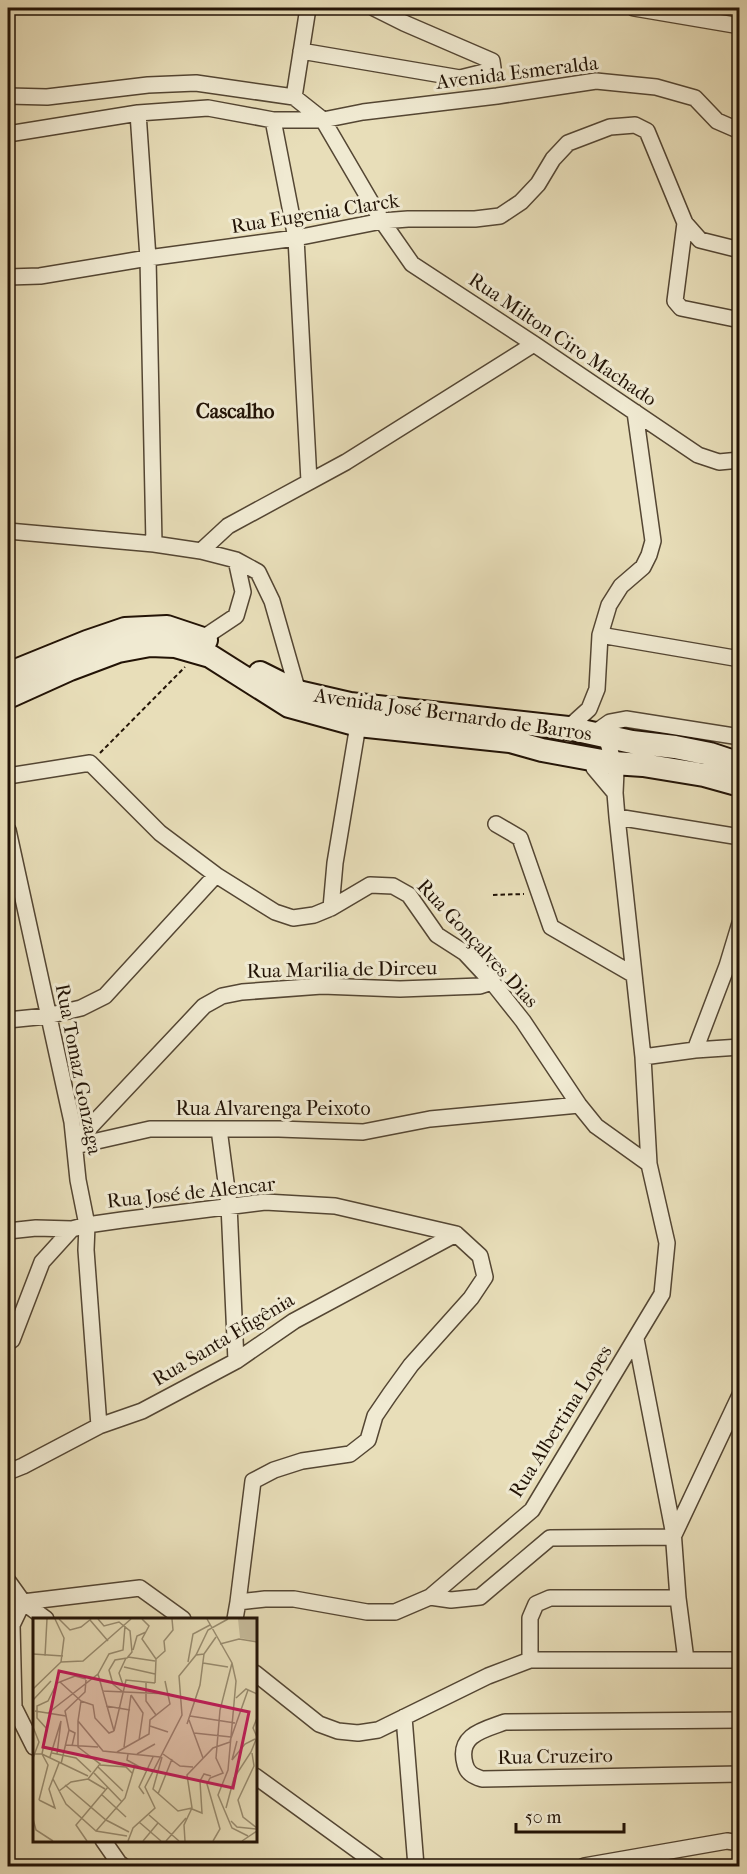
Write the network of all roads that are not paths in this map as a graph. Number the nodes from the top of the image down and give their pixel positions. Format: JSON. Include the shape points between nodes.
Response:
{"nodes":[{"id":1,"x":308,"y":8,"type":"edge"},
{"id":2,"x":374,"y":8,"type":"edge"},
{"id":3,"x":634,"y":8,"type":"edge"},
{"id":4,"x":740,"y":27,"type":"edge"},
{"id":5,"x":301,"y":51,"type":"junction"},
{"id":6,"x":8,"y":96,"type":"edge"},
{"id":7,"x":294,"y":97,"type":"junction"},
{"id":8,"x":138,"y":113,"type":"junction"},
{"id":9,"x":273,"y":120,"type":"junction"},
{"id":10,"x":323,"y":120,"type":"junction"},
{"id":11,"x":740,"y":131,"type":"edge"},
{"id":12,"x":8,"y":134,"type":"edge"},
{"id":13,"x":382,"y":221,"type":"junction"},
{"id":14,"x":685,"y":223,"type":"junction"},
{"id":15,"x":296,"y":238,"type":"junction"},
{"id":16,"x":740,"y":250,"type":"edge"},
{"id":17,"x":147,"y":258,"type":"junction"},
{"id":18,"x":8,"y":277,"type":"edge"},
{"id":19,"x":740,"y":320,"type":"edge"},
{"id":20,"x":534,"y":344,"type":"junction"},
{"id":21,"x":635,"y":412,"type":"junction"},
{"id":22,"x":740,"y":460,"type":"edge"},
{"id":23,"x":309,"y":481,"type":"junction"},
{"id":24,"x":8,"y":531,"type":"edge"},
{"id":25,"x":154,"y":544,"type":"junction"},
{"id":26,"x":201,"y":551,"type":"junction"},
{"id":27,"x":236,"y":560,"type":"junction"},
{"id":28,"x":600,"y":635,"type":"junction"},
{"id":29,"x":201,"y":645,"type":"junction"},
{"id":30,"x":740,"y":659,"type":"edge"},
{"id":31,"x":8,"y":674,"type":"edge"},
{"id":32,"x":298,"y":692,"type":"junction"},
{"id":33,"x":8,"y":698,"type":"edge"},
{"id":34,"x":531,"y":724,"type":"junction"},
{"id":35,"x":358,"y":725,"type":"junction"},
{"id":36,"x":568,"y":728,"type":"junction"},
{"id":37,"x":599,"y":735,"type":"junction"},
{"id":38,"x":740,"y":737,"type":"edge"},
{"id":39,"x":542,"y":750,"type":"junction"},
{"id":40,"x":740,"y":764,"type":"edge"},
{"id":41,"x":604,"y":765,"type":"junction"},
{"id":42,"x":8,"y":776,"type":"edge"},
{"id":43,"x":740,"y":785,"type":"edge"},
{"id":44,"x":617,"y":817,"type":"junction"},
{"id":45,"x":496,"y":824,"type":"dead end"},
{"id":46,"x":8,"y":830,"type":"edge"},
{"id":47,"x":740,"y":837,"type":"edge"},
{"id":48,"x":216,"y":875,"type":"junction"},
{"id":49,"x":332,"y":908,"type":"junction"},
{"id":50,"x":740,"y":923,"type":"edge"},
{"id":51,"x":733,"y":967,"type":"edge"},
{"id":52,"x":634,"y":975,"type":"junction"},
{"id":53,"x":492,"y":982,"type":"junction"},
{"id":54,"x":47,"y":1016,"type":"junction"},
{"id":55,"x":8,"y":1020,"type":"edge"},
{"id":56,"x":740,"y":1047,"type":"edge"},
{"id":57,"x":695,"y":1050,"type":"junction"},
{"id":58,"x":643,"y":1058,"type":"junction"},
{"id":59,"x":579,"y":1105,"type":"junction"},
{"id":60,"x":219,"y":1129,"type":"junction"},
{"id":61,"x":75,"y":1145,"type":"junction"},
{"id":62,"x":650,"y":1164,"type":"junction"},
{"id":63,"x":229,"y":1205,"type":"junction"},
{"id":64,"x":87,"y":1225,"type":"junction"},
{"id":65,"x":72,"y":1229,"type":"junction"},
{"id":66,"x":8,"y":1230,"type":"edge"},
{"id":67,"x":456,"y":1234,"type":"junction"},
{"id":68,"x":636,"y":1339,"type":"junction"},
{"id":69,"x":8,"y":1342,"type":"edge"},
{"id":70,"x":236,"y":1361,"type":"junction"},
{"id":71,"x":740,"y":1395,"type":"edge"},
{"id":72,"x":99,"y":1426,"type":"junction"},
{"id":73,"x":8,"y":1472,"type":"edge"},
{"id":74,"x":673,"y":1537,"type":"junction"},
{"id":75,"x":8,"y":1581,"type":"edge"},
{"id":76,"x":430,"y":1597,"type":"junction"},
{"id":77,"x":678,"y":1598,"type":"junction"},
{"id":78,"x":23,"y":1602,"type":"junction"},
{"id":79,"x":238,"y":1602,"type":"junction"},
{"id":80,"x":45,"y":1618,"type":"edge"},
{"id":81,"x":182,"y":1618,"type":"edge"},
{"id":82,"x":234,"y":1618,"type":"edge"},
{"id":83,"x":530,"y":1660,"type":"junction"},
{"id":84,"x":686,"y":1660,"type":"junction"},
{"id":85,"x":740,"y":1660,"type":"edge"},
{"id":86,"x":256,"y":1674,"type":"edge"},
{"id":87,"x":404,"y":1717,"type":"junction"},
{"id":88,"x":740,"y":1720,"type":"edge"},
{"id":89,"x":33,"y":1745,"type":"edge"},
{"id":90,"x":740,"y":1774,"type":"edge"},
{"id":91,"x":256,"y":1777,"type":"edge"},
{"id":92,"x":104,"y":1841,"type":"edge"},
{"id":93,"x":740,"y":1843,"type":"edge"},
{"id":94,"x":123,"y":1866,"type":"edge"},
{"id":95,"x":379,"y":1866,"type":"edge"},
{"id":96,"x":416,"y":1866,"type":"edge"},
{"id":97,"x":584,"y":1866,"type":"edge"}],
"edges":[{"from":1,"to":5,"type":"street"},
{"from":2,"to":5,"type":"street","via":[[492,61],[493,68],[460,78]]},
{"from":3,"to":4,"type":"street"},
{"from":5,"to":7,"type":"street"},
{"from":6,"to":7,"type":"street","via":[[47,97],[148,84],[196,83]]},
{"from":7,"to":10,"type":"street"},
{"from":8,"to":9,"type":"street","name":"Avenida Esmeralda","via":[[208,108]]},
{"from":8,"to":12,"type":"street","name":"Avenida Esmeralda"},
{"from":8,"to":17,"type":"street"},
{"from":9,"to":10,"type":"street","name":"Avenida Esmeralda"},
{"from":9,"to":15,"type":"street"},
{"from":10,"to":11,"type":"street","name":"Avenida Esmeralda","via":[[596,81],[656,87],[695,98],[717,121]]},
{"from":10,"to":13,"type":"street","name":"Rua Milton Ciro Machado"},
{"from":13,"to":14,"type":"street","name":"Rua Eugenia Clarck","via":[[500,216],[538,184],[568,143],[610,127],[635,125],[646,131]]},
{"from":13,"to":15,"type":"street","name":"Rua Eugenia Clarck"},
{"from":13,"to":20,"type":"street","name":"Rua Milton Ciro Machado","via":[[412,264]]},
{"from":14,"to":16,"type":"street","name":"Rua Eugenia Clarck","via":[[700,240]]},
{"from":14,"to":19,"type":"street","via":[[675,301],[681,308]]},
{"from":15,"to":17,"type":"street","name":"Rua Eugenia Clarck"},
{"from":15,"to":23,"type":"street"},
{"from":17,"to":18,"type":"street","name":"Rua Eugenia Clarck","via":[[40,276]]},
{"from":17,"to":25,"type":"street"},
{"from":20,"to":21,"type":"street","name":"Rua Milton Ciro Machado"},
{"from":20,"to":23,"type":"street","via":[[346,462]]},
{"from":21,"to":22,"type":"street","name":"Rua Milton Ciro Machado","via":[[698,455],[719,462]]},
{"from":21,"to":28,"type":"street","via":[[653,541],[643,567],[621,586],[609,605]]},
{"from":23,"to":26,"type":"street","via":[[228,526]]},
{"from":24,"to":25,"type":"street"},
{"from":25,"to":26,"type":"street"},
{"from":26,"to":27,"type":"street"},
{"from":27,"to":29,"type":"street","via":[[243,592],[236,616]]},
{"from":27,"to":32,"type":"street","via":[[258,572],[272,601]]},
{"from":28,"to":30,"type":"street"},
{"from":28,"to":36,"type":"street","via":[[597,689],[589,709]]},
{"from":29,"to":31,"type":"main road","name":"Avenida José Bernardo de Barros","via":[[167,627],[125,628]]},
{"from":29,"to":32,"type":"main road","name":"Avenida José Bernardo de Barros"},
{"from":29,"to":33,"type":"main road","name":"Avenida José Bernardo de Barros","via":[[150,645],[118,651]]},
{"from":29,"to":35,"type":"main road","name":"Avenida José Bernardo de Barros","via":[[210,656],[289,706]]},
{"from":32,"to":34,"type":"main road","name":"Avenida José Bernardo de Barros","via":[[350,704]]},
{"from":34,"to":36,"type":"main road","name":"Avenida José Bernardo de Barros"},
{"from":34,"to":39,"type":"street"},
{"from":35,"to":39,"type":"main road","name":"Avenida José Bernardo de Barros","via":[[510,741]]},
{"from":35,"to":49,"type":"street","via":[[335,863]]},
{"from":36,"to":37,"type":"main road","name":"Avenida José Bernardo de Barros"},
{"from":37,"to":38,"type":"street","via":[[610,722],[627,719]]},
{"from":37,"to":40,"type":"main road","name":"Avenida José Bernardo de Barros","via":[[710,754]]},
{"from":37,"to":41,"type":"street","name":"Rua Albertina Lopes"},
{"from":39,"to":41,"type":"main road","name":"Avenida José Bernardo de Barros"},
{"from":41,"to":43,"type":"main road","name":"Avenida José Bernardo de Barros","via":[[678,770]]},
{"from":41,"to":44,"type":"street","name":"Rua Albertina Lopes","via":[[616,771]]},
{"from":42,"to":48,"type":"street","name":"Rua Gonçalves Dias","via":[[90,764],[160,833]]},
{"from":44,"to":47,"type":"street"},
{"from":44,"to":52,"type":"street","name":"Rua Albertina Lopes"},
{"from":45,"to":52,"type":"street","via":[[520,838],[550,927]]},
{"from":46,"to":54,"type":"street","name":"Rua Tomaz Gonzaga"},
{"from":48,"to":49,"type":"street","name":"Rua Gonçalves Dias","via":[[275,912],[293,918]]},
{"from":48,"to":54,"type":"street","via":[[105,996],[81,1008]]},
{"from":49,"to":53,"type":"street","name":"Rua Gonçalves Dias","via":[[370,885],[393,886],[409,895],[437,935],[465,953]]},
{"from":50,"to":51,"type":"street"},
{"from":51,"to":57,"type":"street"},
{"from":52,"to":58,"type":"street","name":"Rua Albertina Lopes"},
{"from":53,"to":59,"type":"street","name":"Rua Gonçalves Dias"},
{"from":53,"to":61,"type":"street","name":"Rua Marilia de Dirceu","via":[[400,990],[322,986],[222,996],[204,1006]]},
{"from":54,"to":55,"type":"street"},
{"from":54,"to":61,"type":"street","name":"Rua Tomaz Gonzaga"},
{"from":56,"to":57,"type":"street"},
{"from":57,"to":58,"type":"street"},
{"from":58,"to":62,"type":"street","name":"Rua Albertina Lopes"},
{"from":59,"to":60,"type":"street","name":"Rua Alvarenga Peixoto","via":[[430,1119],[363,1132]]},
{"from":59,"to":62,"type":"street","name":"Rua Gonçalves Dias","via":[[596,1126]]},
{"from":60,"to":61,"type":"street","name":"Rua Alvarenga Peixoto","via":[[150,1129]]},
{"from":60,"to":63,"type":"street"},
{"from":61,"to":64,"type":"street","name":"Rua Tomaz Gonzaga"},
{"from":62,"to":68,"type":"street","name":"Rua Albertina Lopes","via":[[667,1243],[662,1294]]},
{"from":63,"to":64,"type":"street","name":"Rua José de Alencar"},
{"from":63,"to":67,"type":"street","name":"Rua José de Alencar","via":[[265,1202],[335,1206]]},
{"from":63,"to":70,"type":"street"},
{"from":64,"to":65,"type":"street","name":"Rua José de Alencar"},
{"from":64,"to":72,"type":"street","name":"Rua Tomaz Gonzaga"},
{"from":65,"to":66,"type":"street","name":"Rua José de Alencar"},
{"from":65,"to":69,"type":"street","via":[[42,1262]]},
{"from":67,"to":70,"type":"street","name":"Rua Santa Efigênia","via":[[294,1321]]},
{"from":67,"to":79,"type":"street","name":"Rua José de Alencar","via":[[480,1256],[485,1277],[390,1394],[375,1416],[368,1440],[350,1454],[302,1461],[274,1470],[251,1484]]},
{"from":68,"to":74,"type":"street"},
{"from":68,"to":76,"type":"street","name":"Rua Albertina Lopes","via":[[532,1510]]},
{"from":70,"to":72,"type":"street","name":"Rua Santa Efigênia","via":[[142,1411]]},
{"from":71,"to":74,"type":"street"},
{"from":72,"to":73,"type":"street","name":"Rua Santa Efigênia"},
{"from":74,"to":76,"type":"street","via":[[550,1539],[480,1597]]},
{"from":74,"to":77,"type":"street"},
{"from":75,"to":78,"type":"street"},
{"from":76,"to":79,"type":"street","name":"Rua Albertina Lopes","via":[[396,1612],[367,1612],[294,1599]]},
{"from":77,"to":83,"type":"street","via":[[550,1598],[536,1604],[530,1618]]},
{"from":77,"to":84,"type":"street"},
{"from":78,"to":80,"type":"street"},
{"from":78,"to":81,"type":"street","via":[[140,1588]]},
{"from":78,"to":89,"type":"street","via":[[12,1625],[14,1707]]},
{"from":79,"to":82,"type":"street"},
{"from":83,"to":84,"type":"street"},
{"from":83,"to":87,"type":"street"},
{"from":84,"to":85,"type":"street"},
{"from":86,"to":87,"type":"street","via":[[319,1724],[338,1731],[378,1730]]},
{"from":87,"to":96,"type":"street"},
{"from":88,"to":90,"type":"street","name":"Rua Cruzeiro","via":[[505,1722],[466,1741],[462,1754],[466,1769],[482,1779]]},
{"from":91,"to":95,"type":"street"},
{"from":92,"to":94,"type":"street"},
{"from":93,"to":97,"type":"street","via":[[727,1841]]}]}
